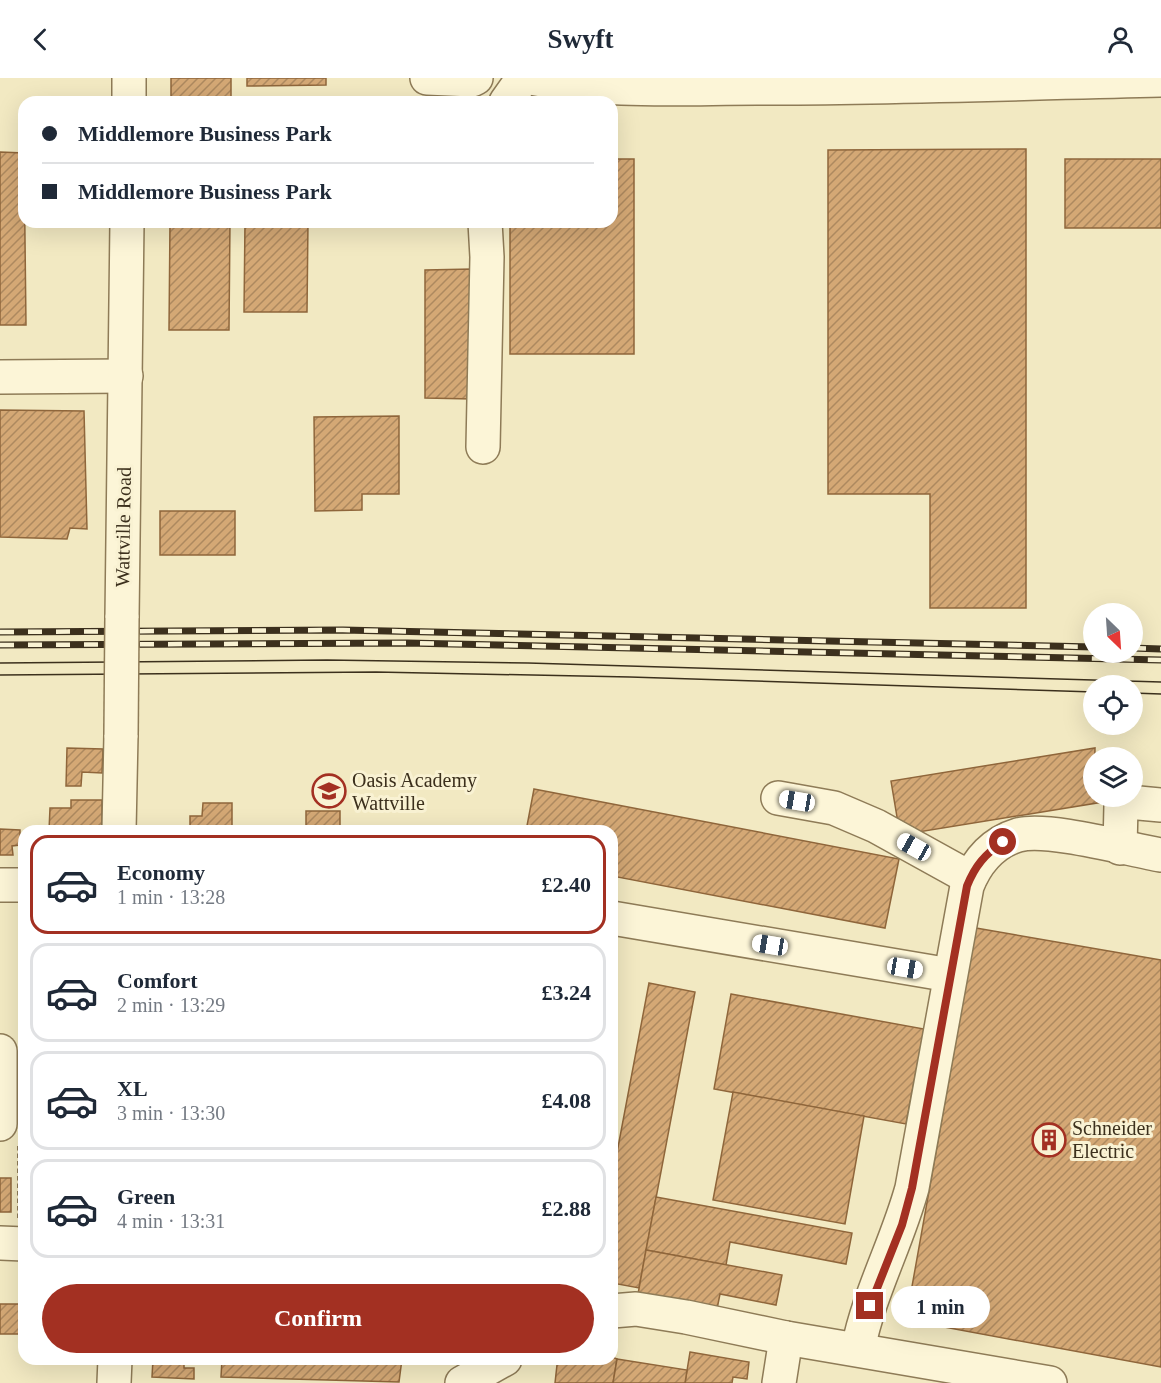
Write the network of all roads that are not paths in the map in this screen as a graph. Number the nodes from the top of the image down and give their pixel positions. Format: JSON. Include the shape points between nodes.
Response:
{"nodes":[{"id":1,"x":129,"y":78,"type":"edge"},
{"id":2,"x":427,"y":78,"type":"edge"},
{"id":3,"x":476,"y":78,"type":"edge"},
{"id":4,"x":523,"y":78,"type":"edge"},
{"id":5,"x":531,"y":78,"type":"edge"},
{"id":6,"x":1161,"y":80,"type":"edge"},
{"id":7,"x":129,"y":96,"type":"edge"},
{"id":8,"x":510,"y":96,"type":"edge"},
{"id":9,"x":127,"y":228,"type":"edge"},
{"id":10,"x":485,"y":228,"type":"edge"},
{"id":11,"x":126,"y":376,"type":"junction"},
{"id":12,"x":0,"y":377,"type":"edge"},
{"id":13,"x":483,"y":447,"type":"dead end"},
{"id":14,"x":778,"y":798,"type":"dead end"},
{"id":15,"x":1161,"y":805,"type":"edge"},
{"id":16,"x":119,"y":825,"type":"edge"},
{"id":17,"x":1120,"y":848,"type":"junction"},
{"id":18,"x":1161,"y":855,"type":"edge"},
{"id":19,"x":970,"y":878,"type":"junction"},
{"id":20,"x":0,"y":885,"type":"edge"},
{"id":21,"x":18,"y":885,"type":"edge"},
{"id":22,"x":618,"y":919,"type":"edge"},
{"id":23,"x":950,"y":975,"type":"junction"},
{"id":24,"x":0,"y":1051,"type":"edge"},
{"id":25,"x":1,"y":1124,"type":"edge"},
{"id":26,"x":618,"y":1310,"type":"edge"},
{"id":27,"x":786,"y":1338,"type":"junction"},
{"id":28,"x":858,"y":1349,"type":"junction"},
{"id":29,"x":115,"y":1365,"type":"edge"},
{"id":30,"x":495,"y":1365,"type":"edge"},
{"id":31,"x":114,"y":1383,"type":"edge"},
{"id":32,"x":462,"y":1383,"type":"edge"},
{"id":33,"x":778,"y":1383,"type":"edge"},
{"id":34,"x":1050,"y":1383,"type":"edge"}],
"edges":[{"from":1,"to":7,"type":"street"},
{"from":2,"to":3,"type":"street"},
{"from":4,"to":8,"type":"street"},
{"from":5,"to":6,"type":"street","via":[[614,89]]},
{"from":9,"to":11,"type":"street","name":"Wattville Road"},
{"from":10,"to":13,"type":"street"},
{"from":11,"to":12,"type":"street"},
{"from":11,"to":16,"type":"street","name":"Wattville Road","bridge":true},
{"from":14,"to":19,"type":"street","via":[[834,808],[876,826]]},
{"from":15,"to":17,"type":"street","via":[[1121,804]]},
{"from":17,"to":18,"type":"street"},
{"from":17,"to":19,"type":"street","via":[[1042,834],[1019,835],[988,852]]},
{"from":19,"to":23,"type":"street"},
{"from":20,"to":21,"type":"street"},
{"from":22,"to":23,"type":"street"},
{"from":23,"to":28,"type":"street","via":[[912,1188],[902,1225],[863,1324]]},
{"from":24,"to":25,"type":"street"},
{"from":26,"to":27,"type":"street","via":[[656,1312]]},
{"from":27,"to":28,"type":"street"},
{"from":27,"to":33,"type":"street"},
{"from":28,"to":34,"type":"street"},
{"from":29,"to":31,"type":"street"},
{"from":30,"to":32,"type":"street"}]}
